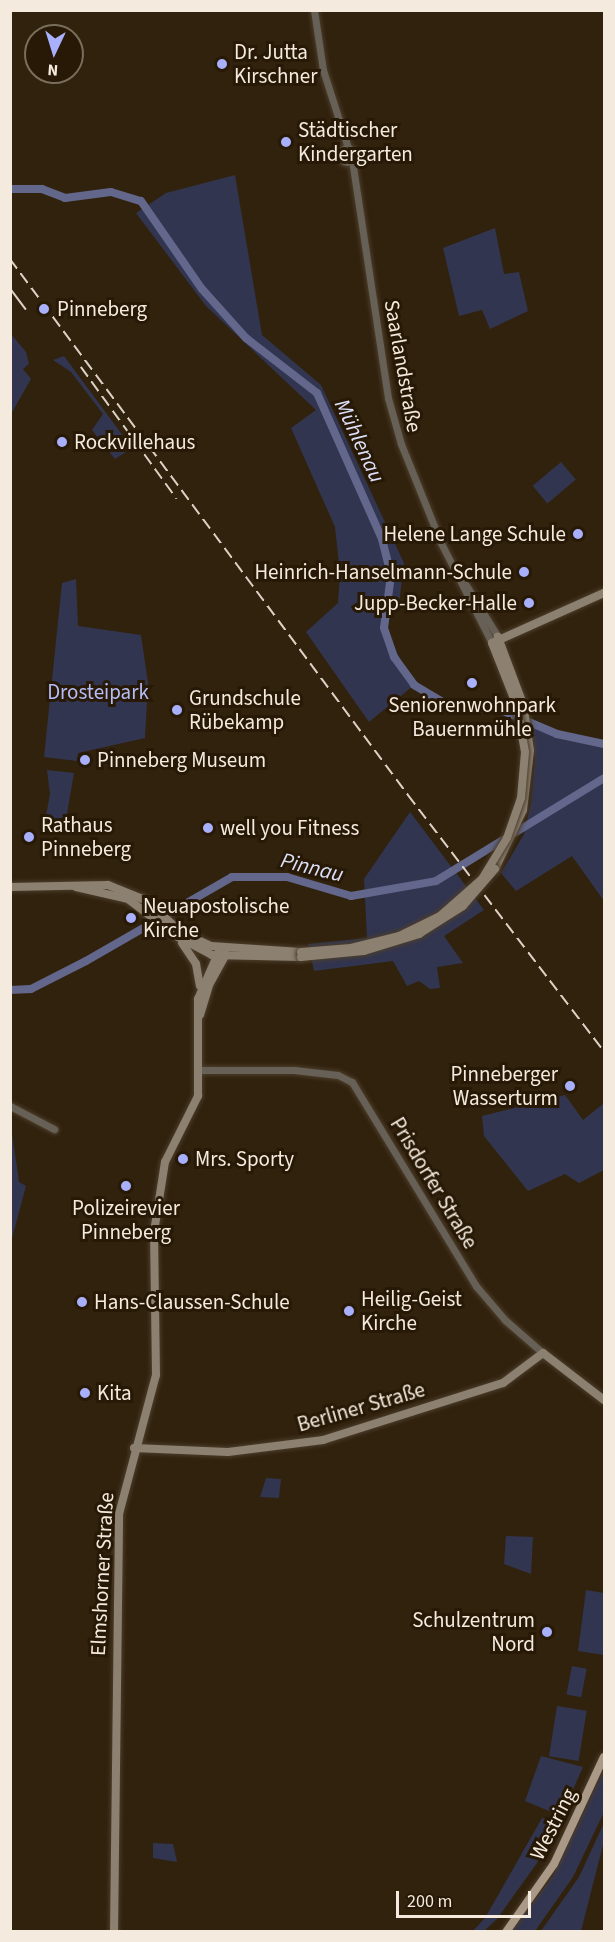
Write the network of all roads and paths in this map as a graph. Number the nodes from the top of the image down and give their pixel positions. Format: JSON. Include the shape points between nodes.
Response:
{"nodes":[{"id":1,"x":314,"y":10,"type":"edge"},
{"id":2,"x":346,"y":149,"type":"junction"},
{"id":3,"x":349,"y":161,"type":"junction"},
{"id":4,"x":604,"y":593,"type":"edge"},
{"id":5,"x":497,"y":641,"type":"junction"},
{"id":6,"x":89,"y":885,"type":"junction"},
{"id":7,"x":10,"y":887,"type":"edge"},
{"id":8,"x":138,"y":896,"type":"junction"},
{"id":9,"x":128,"y":899,"type":"junction"},
{"id":10,"x":155,"y":913,"type":"junction"},
{"id":11,"x":168,"y":925,"type":"junction"},
{"id":12,"x":178,"y":937,"type":"junction"},
{"id":13,"x":222,"y":953,"type":"junction"},
{"id":14,"x":201,"y":989,"type":"junction"},
{"id":15,"x":200,"y":1015,"type":"junction"},
{"id":16,"x":201,"y":1070,"type":"junction"},
{"id":17,"x":10,"y":1106,"type":"edge"},
{"id":18,"x":54,"y":1129,"type":"dead end"},
{"id":19,"x":543,"y":1353,"type":"junction"},
{"id":20,"x":604,"y":1400,"type":"edge"},
{"id":21,"x":134,"y":1448,"type":"junction"},
{"id":22,"x":604,"y":1757,"type":"edge"},
{"id":23,"x":114,"y":1932,"type":"edge"},
{"id":24,"x":506,"y":1932,"type":"edge"}],
"edges":[{"from":1,"to":2,"type":"street","via":[[323,70]]},
{"from":2,"to":3,"type":"street","via":[[354,152]]},
{"from":2,"to":3,"type":"street","via":[[340,156]]},
{"from":3,"to":5,"type":"street","name":"Saarlandstraße","via":[[388,398],[428,512]]},
{"from":4,"to":5,"type":"main road"},
{"from":5,"to":13,"type":"main road","bridge":true,"via":[[520,705],[525,752],[520,798],[507,838],[482,879],[445,913],[399,936],[301,955]]},
{"from":6,"to":7,"type":"main road"},
{"from":6,"to":8,"type":"main road"},
{"from":6,"to":9,"type":"main road"},
{"from":8,"to":9,"type":"main road"},
{"from":8,"to":10,"type":"main road"},
{"from":9,"to":10,"type":"main road"},
{"from":10,"to":11,"type":"main road"},
{"from":11,"to":12,"type":"main road"},
{"from":11,"to":13,"type":"main road"},
{"from":12,"to":13,"type":"main road"},
{"from":12,"to":14,"type":"main road","name":"Elmshorner Straße","via":[[196,964]]},
{"from":13,"to":14,"type":"main road","name":"Elmshorner Straße"},
{"from":13,"to":15,"type":"main road","name":"Elmshorner Straße"},
{"from":14,"to":15,"type":"main road","name":"Elmshorner Straße"},
{"from":15,"to":16,"type":"main road","name":"Elmshorner Straße"},
{"from":16,"to":19,"type":"street","name":"Prisdorfer Straße","via":[[294,1070],[338,1075],[352,1082],[476,1286],[505,1320]]},
{"from":16,"to":21,"type":"main road","name":"Elmshorner Straße","via":[[198,1096],[165,1162],[154,1232],[156,1375]]},
{"from":17,"to":18,"type":"street"},
{"from":19,"to":20,"type":"main road","name":"Prisdorfer Straße"},
{"from":19,"to":21,"type":"main road","name":"Berliner Straße","via":[[502,1383],[355,1431],[264,1449]]},
{"from":21,"to":23,"type":"main road","name":"Elmshorner Straße","via":[[122,1494],[116,1560]]},
{"from":22,"to":24,"type":"main road","name":"Westring","via":[[554,1864]]}]}
